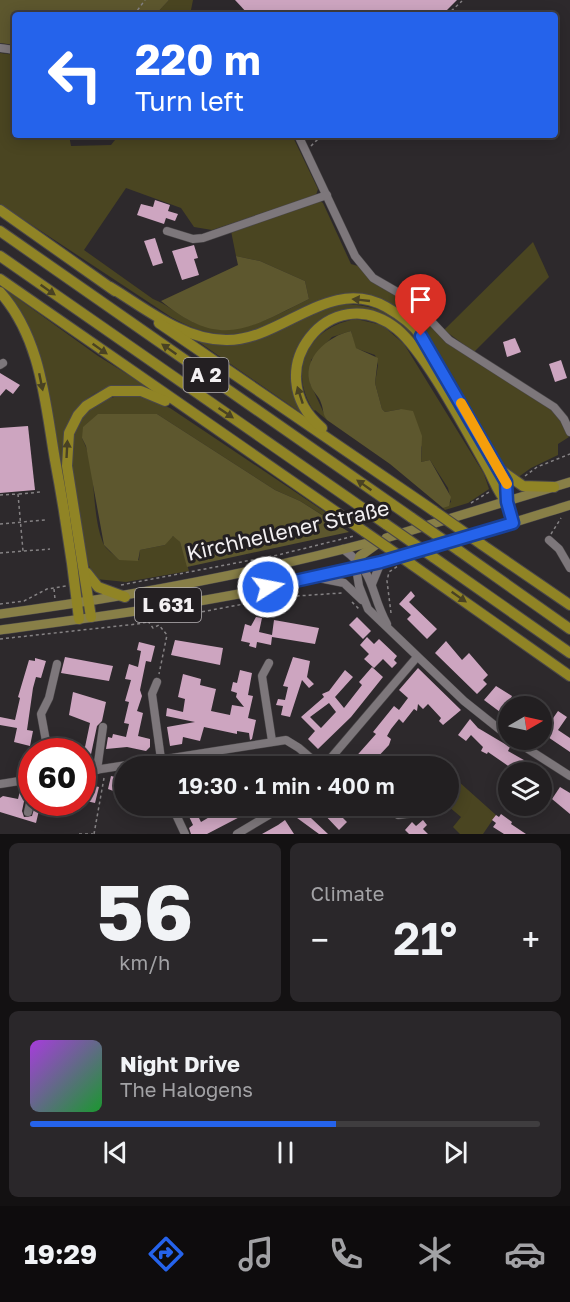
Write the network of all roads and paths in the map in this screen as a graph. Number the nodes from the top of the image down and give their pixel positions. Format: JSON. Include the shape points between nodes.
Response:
{"nodes":[{"id":1,"x":462,"y":0,"type":"edge"},
{"id":2,"x":450,"y":12,"type":"edge"},
{"id":3,"x":300,"y":138,"type":"edge"},
{"id":4,"x":319,"y":138,"type":"edge"},
{"id":5,"x":306,"y":151,"type":"junction"},
{"id":6,"x":327,"y":195,"type":"junction"},
{"id":7,"x":0,"y":210,"type":"edge"},
{"id":8,"x":0,"y":231,"type":"edge"},
{"id":9,"x":167,"y":231,"type":"dead end"},
{"id":10,"x":0,"y":256,"type":"edge"},
{"id":11,"x":0,"y":279,"type":"edge"},
{"id":12,"x":110,"y":286,"type":"junction"},
{"id":13,"x":0,"y":292,"type":"edge"},
{"id":14,"x":212,"y":427,"type":"junction"},
{"id":15,"x":570,"y":432,"type":"edge"},
{"id":16,"x":570,"y":454,"type":"edge"},
{"id":17,"x":368,"y":466,"type":"junction"},
{"id":18,"x":500,"y":469,"type":"junction"},
{"id":19,"x":570,"y":482,"type":"edge"},
{"id":20,"x":519,"y":484,"type":"junction"},
{"id":21,"x":555,"y":487,"type":"junction"},
{"id":22,"x":497,"y":489,"type":"junction"},
{"id":23,"x":41,"y":492,"type":"dead end"},
{"id":24,"x":18,"y":494,"type":"junction"},
{"id":25,"x":0,"y":495,"type":"edge"},
{"id":26,"x":507,"y":502,"type":"junction"},
{"id":27,"x":470,"y":504,"type":"dead end"},
{"id":28,"x":570,"y":505,"type":"edge"},
{"id":29,"x":561,"y":516,"type":"dead end"},
{"id":30,"x":45,"y":520,"type":"dead end"},
{"id":31,"x":21,"y":522,"type":"junction"},
{"id":32,"x":513,"y":523,"type":"junction"},
{"id":33,"x":0,"y":524,"type":"edge"},
{"id":34,"x":364,"y":533,"type":"junction"},
{"id":35,"x":386,"y":538,"type":"dead end"},
{"id":36,"x":549,"y":540,"type":"joint"},
{"id":37,"x":50,"y":549,"type":"dead end"},
{"id":38,"x":343,"y":549,"type":"junction"},
{"id":39,"x":23,"y":551,"type":"junction"},
{"id":40,"x":0,"y":553,"type":"edge"},
{"id":41,"x":381,"y":562,"type":"junction"},
{"id":42,"x":359,"y":564,"type":"junction"},
{"id":43,"x":570,"y":568,"type":"edge"},
{"id":44,"x":85,"y":569,"type":"junction"},
{"id":45,"x":315,"y":578,"type":"junction"},
{"id":46,"x":387,"y":581,"type":"dead end"},
{"id":47,"x":115,"y":583,"type":"dead end"},
{"id":48,"x":372,"y":584,"type":"junction"},
{"id":49,"x":75,"y":585,"type":"junction"},
{"id":50,"x":342,"y":593,"type":"dead end"},
{"id":51,"x":125,"y":597,"type":"junction"},
{"id":52,"x":90,"y":602,"type":"junction"},
{"id":53,"x":0,"y":604,"type":"edge"},
{"id":54,"x":78,"y":604,"type":"junction"},
{"id":55,"x":570,"y":605,"type":"edge"},
{"id":56,"x":368,"y":609,"type":"junction"},
{"id":57,"x":0,"y":614,"type":"edge"},
{"id":58,"x":392,"y":615,"type":"dead end"},
{"id":59,"x":91,"y":617,"type":"junction"},
{"id":60,"x":79,"y":619,"type":"junction"},
{"id":61,"x":148,"y":620,"type":"junction"},
{"id":62,"x":389,"y":628,"type":"junction"},
{"id":63,"x":570,"y":629,"type":"edge"},
{"id":64,"x":0,"y":630,"type":"edge"},
{"id":65,"x":0,"y":639,"type":"edge"},
{"id":66,"x":570,"y":653,"type":"edge"},
{"id":67,"x":417,"y":657,"type":"junction"},
{"id":68,"x":270,"y":663,"type":"dead end"},
{"id":69,"x":57,"y":664,"type":"dead end"},
{"id":70,"x":570,"y":676,"type":"edge"},
{"id":71,"x":157,"y":682,"type":"joint"},
{"id":72,"x":103,"y":727,"type":"dead end"},
{"id":73,"x":498,"y":728,"type":"edge"},
{"id":74,"x":45,"y":738,"type":"edge"},
{"id":75,"x":272,"y":741,"type":"junction"},
{"id":76,"x":530,"y":750,"type":"edge"},
{"id":77,"x":335,"y":755,"type":"edge"},
{"id":78,"x":161,"y":756,"type":"edge"},
{"id":79,"x":180,"y":756,"type":"edge"},
{"id":80,"x":308,"y":756,"type":"edge"},
{"id":81,"x":114,"y":767,"type":"edge"},
{"id":82,"x":101,"y":769,"type":"junction"},
{"id":83,"x":96,"y":770,"type":"edge"},
{"id":84,"x":570,"y":776,"type":"edge"},
{"id":85,"x":18,"y":781,"type":"edge"},
{"id":86,"x":0,"y":784,"type":"edge"},
{"id":87,"x":177,"y":816,"type":"edge"},
{"id":88,"x":267,"y":816,"type":"edge"},
{"id":89,"x":79,"y":834,"type":"edge"},
{"id":90,"x":94,"y":834,"type":"edge"},
{"id":91,"x":185,"y":834,"type":"edge"},
{"id":92,"x":237,"y":834,"type":"edge"}],
"edges":[{"from":1,"to":2,"type":"path"},
{"from":3,"to":5,"type":"street"},
{"from":4,"to":5,"type":"path"},
{"from":5,"to":6,"type":"street"},
{"from":6,"to":9,"type":"street","via":[[203,238]]},
{"from":6,"to":15,"type":"street","via":[[367,273],[411,300],[449,340],[554,407]]},
{"from":7,"to":12,"type":"highway"},
{"from":63,"to":8,"type":"highway","number":"A 2","one_way":true,"bridge":true},
{"from":10,"to":66,"type":"highway","number":"A 2","one_way":true,"bridge":true},
{"from":11,"to":14,"type":"highway","one_way":true},
{"from":12,"to":17,"type":"highway","via":[[206,357]]},
{"from":18,"to":12,"type":"highway","one_way":true,"via":[[421,336],[409,322],[382,304],[350,299],[326,302],[262,334],[225,340],[210,339],[169,323]]},
{"from":13,"to":49,"type":"highway","one_way":true,"via":[[17,314],[34,352]]},
{"from":14,"to":34,"type":"highway"},
{"from":44,"to":14,"type":"highway","one_way":true,"via":[[67,466],[69,433],[78,415],[103,394],[130,390],[156,396],[198,424]]},
{"from":16,"to":20,"type":"path","via":[[537,467]]},
{"from":17,"to":22,"type":"highway","one_way":true,"via":[[311,419],[295,379],[299,353],[314,331],[334,319],[353,315],[388,323],[408,340]]},
{"from":17,"to":55,"type":"highway","bridge":true},
{"from":18,"to":20,"type":"highway"},
{"from":18,"to":26,"type":"highway","via":[[508,488]]},
{"from":19,"to":21,"type":"main road","name":"Kirchhellener Straße"},
{"from":20,"to":21,"type":"highway"},
{"from":21,"to":26,"type":"main road","name":"Kirchhellener Straße"},
{"from":22,"to":26,"type":"highway"},
{"from":22,"to":27,"type":"path","via":[[483,493]]},
{"from":23,"to":24,"type":"path"},
{"from":24,"to":25,"type":"path"},
{"from":24,"to":31,"type":"path"},
{"from":26,"to":32,"type":"highway"},
{"from":26,"to":35,"type":"main road","name":"Kirchhellener Straße"},
{"from":28,"to":32,"type":"main road","name":"Kirchhellener Straße","number":"L 631"},
{"from":29,"to":36,"type":"path"},
{"from":30,"to":31,"type":"path"},
{"from":31,"to":33,"type":"path"},
{"from":31,"to":39,"type":"path"},
{"from":32,"to":41,"type":"main road","name":"Kirchhellener Straße","number":"L 631"},
{"from":34,"to":47,"type":"path","name":"Kirchhellener Straße","via":[[278,555]]},
{"from":34,"to":70,"type":"highway","one_way":true,"bridge":true},
{"from":36,"to":43,"type":"street"},
{"from":37,"to":39,"type":"path"},
{"from":38,"to":42,"type":"street"},
{"from":38,"to":42,"type":"main road","name":"Kirchhellener Straße","number":"L 631","via":[[376,542],[363,553]]},
{"from":38,"to":51,"type":"main road","name":"Kirchhellener Straße","number":"L 631","via":[[239,575]]},
{"from":39,"to":40,"type":"path"},
{"from":41,"to":42,"type":"main road","name":"Kirchhellener Straße","number":"L 631"},
{"from":41,"to":48,"type":"street"},
{"from":42,"to":45,"type":"main road","name":"Kirchhellener Straße","number":"L 631"},
{"from":42,"to":48,"type":"street"},
{"from":42,"to":56,"type":"street","via":[[359,586]]},
{"from":44,"to":51,"type":"highway","via":[[98,587]]},
{"from":44,"to":52,"type":"highway"},
{"from":45,"to":56,"type":"street","name":"Kirchhellener Straße","via":[[344,583]]},
{"from":45,"to":59,"type":"main road","name":"Kirchhellener Straße","number":"L 631"},
{"from":46,"to":58,"type":"path"},
{"from":48,"to":62,"type":"street","via":[[377,607]]},
{"from":49,"to":53,"type":"path"},
{"from":49,"to":54,"type":"highway"},
{"from":50,"to":61,"type":"path","via":[[281,597]]},
{"from":51,"to":52,"type":"main road","name":"Kirchhellener Straße","number":"L 631"},
{"from":52,"to":54,"type":"main road","name":"Kirchhellener Straße","number":"L 631"},
{"from":52,"to":59,"type":"highway"},
{"from":54,"to":57,"type":"main road","name":"Kirchhellener Straße","number":"L 631"},
{"from":54,"to":60,"type":"highway"},
{"from":56,"to":62,"type":"street","name":"Kirchhellener Straße"},
{"from":59,"to":60,"type":"main road","name":"Kirchhellener Straße","number":"L 631"},
{"from":60,"to":64,"type":"main road","name":"Kirchhellener Straße","number":"L 631"},
{"from":61,"to":65,"type":"path","via":[[71,633]]},
{"from":61,"to":71,"type":"path","via":[[153,628],[159,625],[167,635]]},
{"from":62,"to":67,"type":"street"},
{"from":67,"to":73,"type":"street"},
{"from":67,"to":77,"type":"street"},
{"from":68,"to":75,"type":"street","via":[[262,676]]},
{"from":69,"to":74,"type":"street","via":[[50,698],[41,714]]},
{"from":71,"to":78,"type":"street","via":[[152,693]]},
{"from":72,"to":82,"type":"street"},
{"from":75,"to":79,"type":"street"},
{"from":75,"to":80,"type":"street","via":[[286,741]]},
{"from":76,"to":84,"type":"street"},
{"from":81,"to":82,"type":"street"},
{"from":82,"to":83,"type":"street"},
{"from":82,"to":90,"type":"path","via":[[99,816]]},
{"from":85,"to":86,"type":"street"},
{"from":87,"to":91,"type":"street"},
{"from":88,"to":92,"type":"street"},
{"from":89,"to":90,"type":"path"}]}
